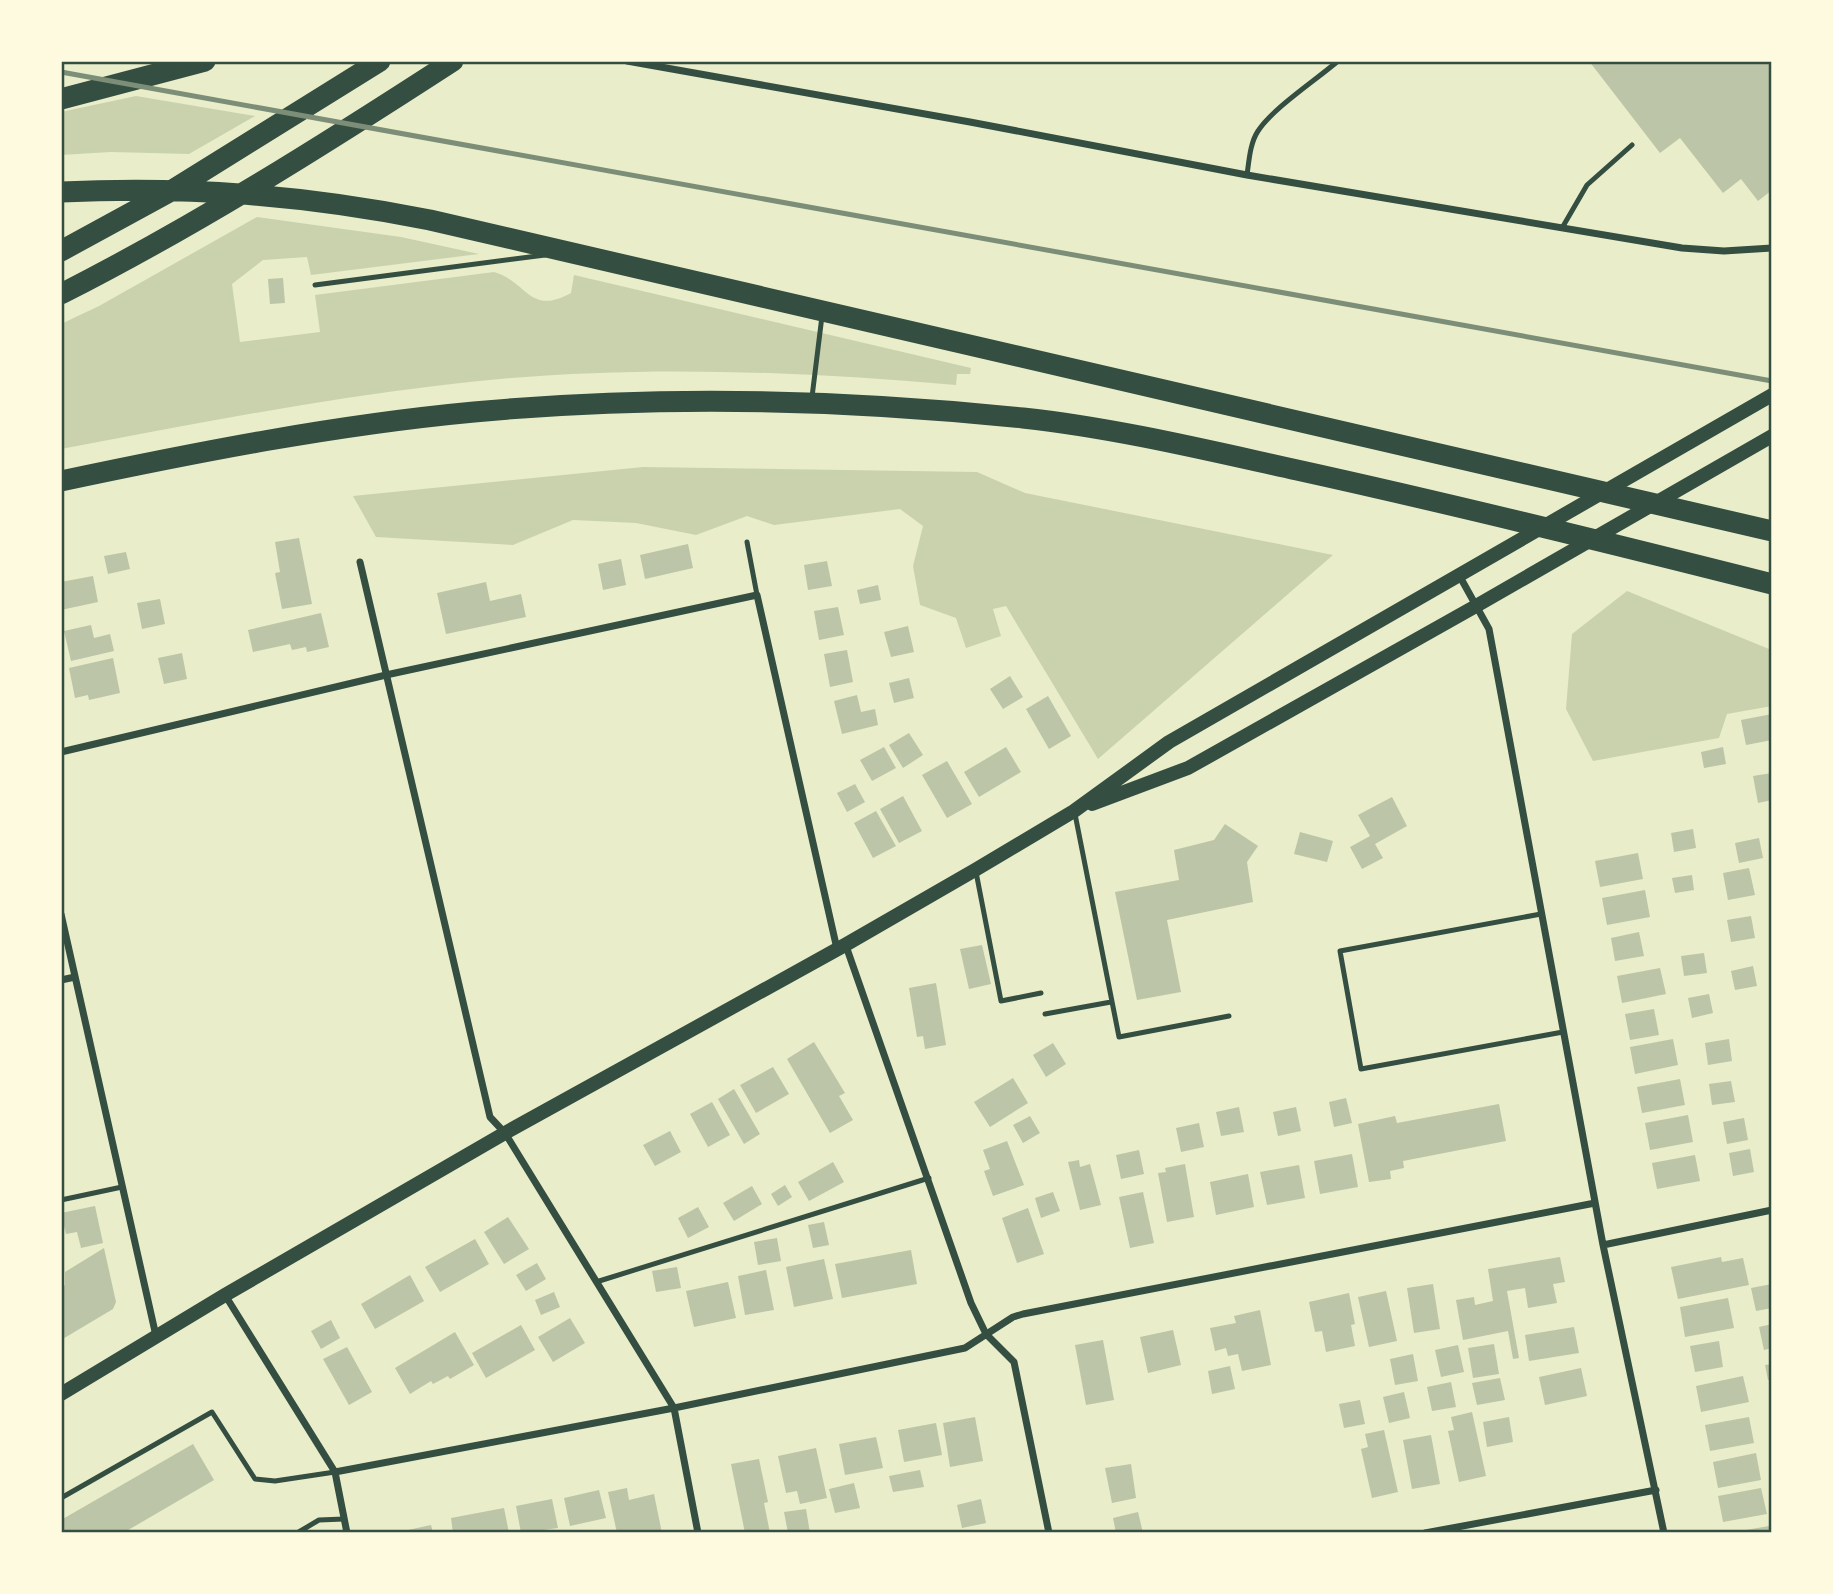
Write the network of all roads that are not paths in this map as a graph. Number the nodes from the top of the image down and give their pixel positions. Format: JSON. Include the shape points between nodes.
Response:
{"nodes":[{"id":1,"x":205,"y":61,"type":"edge"},
{"id":2,"x":380,"y":61,"type":"edge"},
{"id":3,"x":453,"y":61,"type":"edge"},
{"id":4,"x":627,"y":61,"type":"edge"},
{"id":5,"x":1339,"y":61,"type":"edge"},
{"id":6,"x":61,"y":99,"type":"edge"},
{"id":7,"x":1632,"y":145,"type":"dead end"},
{"id":8,"x":1247,"y":175,"type":"junction"},
{"id":9,"x":61,"y":192,"type":"edge"},
{"id":10,"x":1562,"y":228,"type":"junction"},
{"id":11,"x":1772,"y":248,"type":"edge"},
{"id":12,"x":61,"y":251,"type":"edge"},
{"id":13,"x":570,"y":252,"type":"junction"},
{"id":14,"x":315,"y":285,"type":"dead end"},
{"id":15,"x":61,"y":294,"type":"edge"},
{"id":16,"x":823,"y":312,"type":"junction"},
{"id":17,"x":1772,"y":395,"type":"edge"},
{"id":18,"x":811,"y":403,"type":"junction"},
{"id":19,"x":1772,"y":436,"type":"edge"},
{"id":20,"x":61,"y":481,"type":"edge"},
{"id":21,"x":1772,"y":531,"type":"edge"},
{"id":22,"x":747,"y":542,"type":"dead end"},
{"id":23,"x":360,"y":562,"type":"dead end"},
{"id":24,"x":1458,"y":574,"type":"junction"},
{"id":25,"x":1772,"y":584,"type":"edge"},
{"id":26,"x":757,"y":595,"type":"junction"},
{"id":27,"x":1476,"y":607,"type":"junction"},
{"id":28,"x":386,"y":675,"type":"junction"},
{"id":29,"x":61,"y":752,"type":"edge"},
{"id":30,"x":1074,"y":811,"type":"junction"},
{"id":31,"x":975,"y":870,"type":"junction"},
{"id":32,"x":61,"y":914,"type":"edge"},
{"id":33,"x":1541,"y":914,"type":"junction"},
{"id":34,"x":841,"y":947,"type":"junction"},
{"id":35,"x":75,"y":977,"type":"junction"},
{"id":36,"x":61,"y":980,"type":"edge"},
{"id":37,"x":1041,"y":993,"type":"dead end"},
{"id":38,"x":1111,"y":1002,"type":"junction"},
{"id":39,"x":1045,"y":1014,"type":"dead end"},
{"id":40,"x":1229,"y":1016,"type":"dead end"},
{"id":41,"x":1563,"y":1032,"type":"junction"},
{"id":42,"x":505,"y":1133,"type":"junction"},
{"id":43,"x":929,"y":1178,"type":"junction"},
{"id":44,"x":122,"y":1186,"type":"junction"},
{"id":45,"x":61,"y":1200,"type":"edge"},
{"id":46,"x":1595,"y":1203,"type":"junction"},
{"id":47,"x":1772,"y":1210,"type":"edge"},
{"id":48,"x":1604,"y":1245,"type":"junction"},
{"id":49,"x":596,"y":1282,"type":"junction"},
{"id":50,"x":225,"y":1295,"type":"junction"},
{"id":51,"x":986,"y":1334,"type":"junction"},
{"id":52,"x":156,"y":1336,"type":"junction"},
{"id":53,"x":61,"y":1394,"type":"edge"},
{"id":54,"x":674,"y":1408,"type":"junction"},
{"id":55,"x":335,"y":1472,"type":"junction"},
{"id":56,"x":1656,"y":1490,"type":"junction"},
{"id":57,"x":61,"y":1498,"type":"edge"},
{"id":58,"x":344,"y":1518,"type":"junction"},
{"id":59,"x":297,"y":1533,"type":"edge"},
{"id":60,"x":347,"y":1533,"type":"edge"},
{"id":61,"x":698,"y":1533,"type":"edge"},
{"id":62,"x":1049,"y":1533,"type":"edge"},
{"id":63,"x":1425,"y":1533,"type":"edge"},
{"id":64,"x":1664,"y":1533,"type":"edge"}],
"edges":[{"from":1,"to":6,"type":"highway"},
{"from":2,"to":12,"type":"highway","via":[[183,184]]},
{"from":3,"to":15,"type":"highway","via":[[302,159]]},
{"from":4,"to":8,"type":"street"},
{"from":5,"to":8,"type":"lane","via":[[1257,132]]},
{"from":7,"to":10,"type":"lane","via":[[1587,185]]},
{"from":8,"to":10,"type":"street"},
{"from":9,"to":13,"type":"highway","via":[[190,190],[275,195],[353,205]]},
{"from":10,"to":11,"type":"street","via":[[1682,248]]},
{"from":13,"to":14,"type":"lane"},
{"from":13,"to":16,"type":"highway"},
{"from":16,"to":18,"type":"lane"},
{"from":16,"to":21,"type":"highway"},
{"from":17,"to":24,"type":"main road"},
{"from":18,"to":20,"type":"highway","via":[[699,400],[472,412],[274,440]]},
{"from":18,"to":25,"type":"highway","via":[[1051,422],[1212,451],[1457,505]]},
{"from":19,"to":27,"type":"main road"},
{"from":22,"to":26,"type":"lane"},
{"from":23,"to":28,"type":"street"},
{"from":24,"to":27,"type":"street"},
{"from":24,"to":30,"type":"main road","via":[[1168,741]]},
{"from":26,"to":28,"type":"street"},
{"from":26,"to":34,"type":"street"},
{"from":27,"to":30,"type":"main road","via":[[1188,768]]},
{"from":27,"to":33,"type":"street","via":[[1489,629]]},
{"from":28,"to":29,"type":"street"},
{"from":28,"to":42,"type":"street","via":[[490,1117]]},
{"from":30,"to":31,"type":"main road"},
{"from":30,"to":38,"type":"lane"},
{"from":31,"to":34,"type":"main road"},
{"from":31,"to":37,"type":"lane","via":[[1001,1001]]},
{"from":32,"to":35,"type":"street"},
{"from":33,"to":41,"type":"street"},
{"from":33,"to":41,"type":"lane","via":[[1340,951],[1350,1010],[1361,1069]]},
{"from":34,"to":42,"type":"main road"},
{"from":34,"to":43,"type":"street"},
{"from":35,"to":36,"type":"street"},
{"from":35,"to":44,"type":"street"},
{"from":38,"to":39,"type":"lane"},
{"from":38,"to":40,"type":"lane","via":[[1119,1037]]},
{"from":41,"to":46,"type":"street"},
{"from":42,"to":49,"type":"street"},
{"from":42,"to":50,"type":"main road"},
{"from":43,"to":49,"type":"lane"},
{"from":43,"to":51,"type":"street"},
{"from":44,"to":45,"type":"lane"},
{"from":44,"to":52,"type":"street"},
{"from":46,"to":48,"type":"street"},
{"from":46,"to":51,"type":"street","via":[[1023,1314]]},
{"from":47,"to":48,"type":"street"},
{"from":48,"to":56,"type":"street"},
{"from":49,"to":54,"type":"street"},
{"from":50,"to":52,"type":"main road"},
{"from":50,"to":55,"type":"street"},
{"from":51,"to":54,"type":"street","via":[[965,1348]]},
{"from":51,"to":62,"type":"street","via":[[1014,1362]]},
{"from":52,"to":53,"type":"main road"},
{"from":54,"to":55,"type":"street"},
{"from":54,"to":61,"type":"street"},
{"from":55,"to":57,"type":"lane","via":[[275,1481],[255,1479],[212,1412]]},
{"from":55,"to":58,"type":"street"},
{"from":56,"to":63,"type":"street"},
{"from":56,"to":64,"type":"street"},
{"from":58,"to":59,"type":"lane","via":[[319,1520]]},
{"from":58,"to":60,"type":"street"}]}
